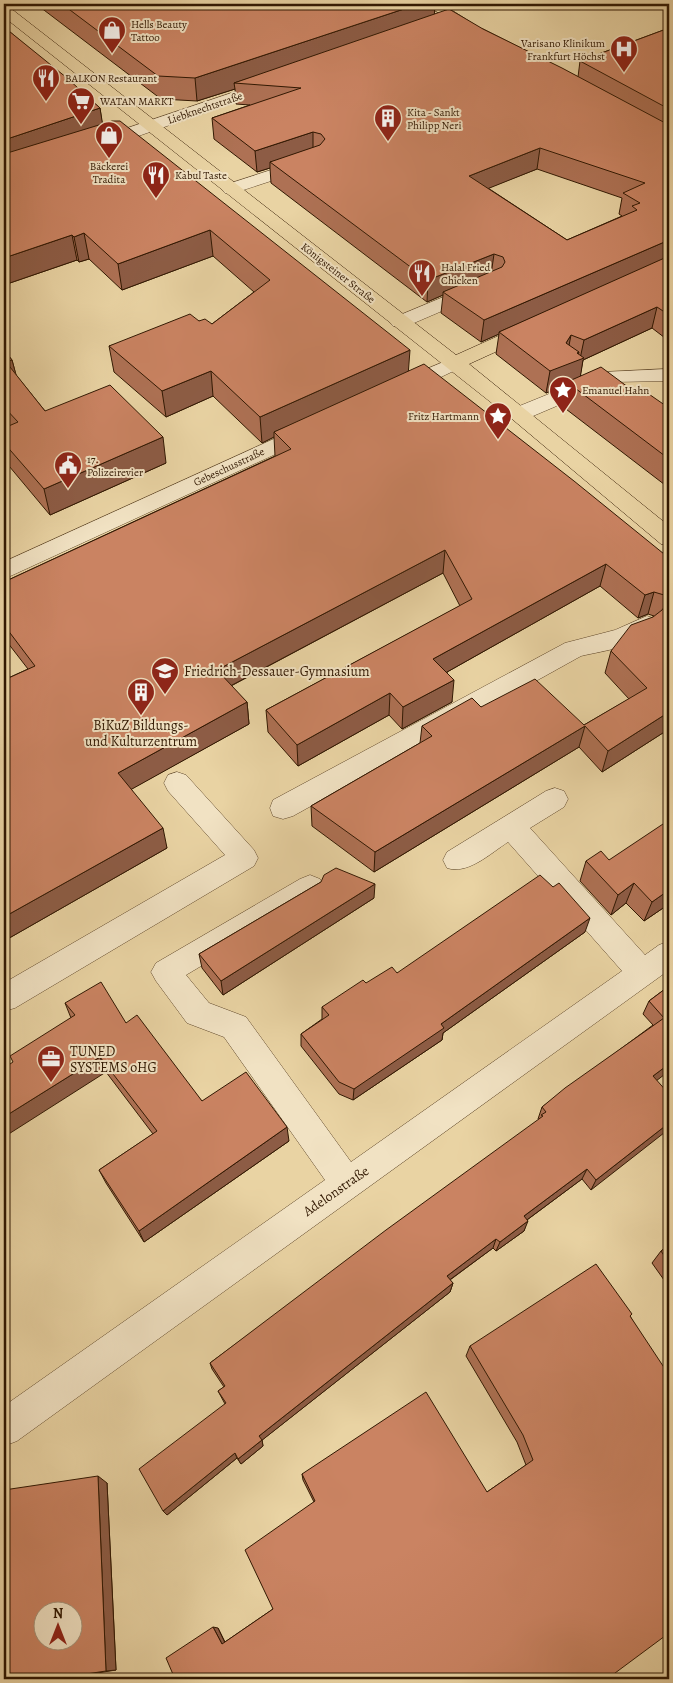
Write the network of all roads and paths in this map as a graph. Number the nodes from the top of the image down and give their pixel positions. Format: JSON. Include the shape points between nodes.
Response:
{"nodes":[{"id":1,"x":432,"y":4,"type":"edge"},
{"id":2,"x":4,"y":10,"type":"edge"},
{"id":3,"x":457,"y":20,"type":"junction"},
{"id":4,"x":439,"y":26,"type":"edge"},
{"id":5,"x":485,"y":37,"type":"edge"},
{"id":6,"x":282,"y":81,"type":"edge"},
{"id":7,"x":152,"y":126,"type":"junction"},
{"id":8,"x":86,"y":148,"type":"edge"},
{"id":9,"x":314,"y":160,"type":"edge"},
{"id":10,"x":231,"y":189,"type":"junction"},
{"id":11,"x":492,"y":283,"type":"edge"},
{"id":12,"x":400,"y":322,"type":"junction"},
{"id":13,"x":546,"y":322,"type":"edge"},
{"id":14,"x":453,"y":364,"type":"junction"},
{"id":15,"x":669,"y":376,"type":"edge"},
{"id":16,"x":378,"y":398,"type":"edge"},
{"id":17,"x":519,"y":414,"type":"junction"},
{"id":18,"x":324,"y":423,"type":"edge"},
{"id":19,"x":669,"y":538,"type":"edge"},
{"id":20,"x":4,"y":571,"type":"edge"},
{"id":21,"x":647,"y":625,"type":"edge"},
{"id":22,"x":177,"y":783,"type":"dead end"},
{"id":23,"x":555,"y":799,"type":"dead end"},
{"id":24,"x":283,"y":808,"type":"dead end"},
{"id":25,"x":511,"y":826,"type":"junction"},
{"id":26,"x":457,"y":860,"type":"dead end"},
{"id":27,"x":310,"y":887,"type":"edge"},
{"id":28,"x":669,"y":954,"type":"edge"},
{"id":29,"x":643,"y":973,"type":"junction"},
{"id":30,"x":4,"y":998,"type":"edge"},
{"id":31,"x":347,"y":1184,"type":"junction"},
{"id":32,"x":4,"y":1428,"type":"edge"}],
"edges":[{"from":1,"to":3,"type":"main road"},
{"from":2,"to":7,"type":"main road","name":"Königsteiner Straße"},
{"from":3,"to":4,"type":"street"},
{"from":3,"to":5,"type":"main road"},
{"from":6,"to":7,"type":"street","name":"Liebknechtstraße"},
{"from":7,"to":8,"type":"street","name":"Liebknechtstraße"},
{"from":7,"to":10,"type":"main road","name":"Königsteiner Straße"},
{"from":9,"to":10,"type":"street"},
{"from":10,"to":12,"type":"main road","name":"Königsteiner Straße"},
{"from":11,"to":12,"type":"street"},
{"from":12,"to":14,"type":"main road","name":"Königsteiner Straße"},
{"from":13,"to":14,"type":"main road"},
{"from":14,"to":16,"type":"street"},
{"from":14,"to":17,"type":"main road","name":"Königsteiner Straße"},
{"from":15,"to":17,"type":"street","via":[[610,376]]},
{"from":17,"to":19,"type":"main road","name":"Königsteiner Straße"},
{"from":18,"to":20,"type":"street","name":"Gebeschusstraße"},
{"from":21,"to":24,"type":"street","via":[[620,638],[574,649]]},
{"from":22,"to":30,"type":"street","via":[[244,858]]},
{"from":23,"to":25,"type":"street"},
{"from":25,"to":26,"type":"street"},
{"from":25,"to":29,"type":"street"},
{"from":27,"to":31,"type":"street","via":[[166,972],[198,1013],[235,1027]]},
{"from":28,"to":29,"type":"street","name":"Adelonstraße"},
{"from":29,"to":31,"type":"street","name":"Adelonstraße"},
{"from":31,"to":32,"type":"street","name":"Adelonstraße"}]}
